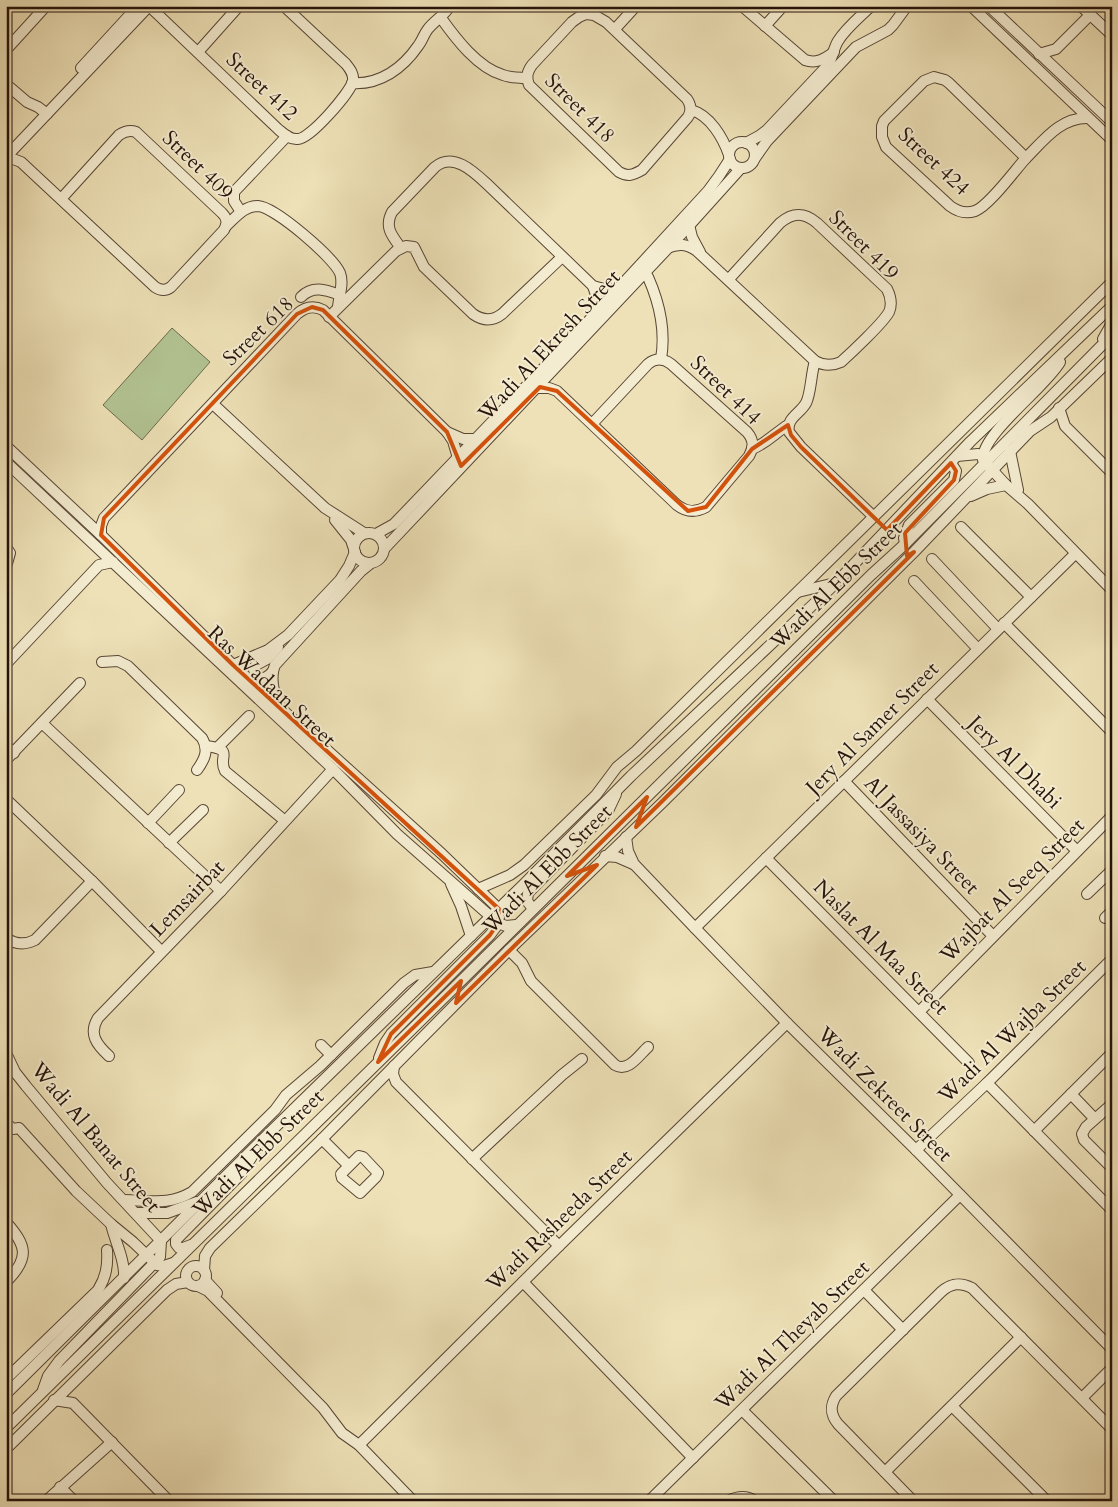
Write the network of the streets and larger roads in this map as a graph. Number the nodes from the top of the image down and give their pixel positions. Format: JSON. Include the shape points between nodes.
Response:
{"nodes":[{"id":1,"x":46,"y":6,"type":"edge"},
{"id":2,"x":138,"y":6,"type":"edge"},
{"id":3,"x":149,"y":6,"type":"edge"},
{"id":4,"x":239,"y":6,"type":"edge"},
{"id":5,"x":284,"y":6,"type":"edge"},
{"id":6,"x":450,"y":6,"type":"edge"},
{"id":7,"x":636,"y":6,"type":"edge"},
{"id":8,"x":742,"y":6,"type":"edge"},
{"id":9,"x":783,"y":6,"type":"edge"},
{"id":10,"x":871,"y":6,"type":"edge"},
{"id":11,"x":906,"y":6,"type":"edge"},
{"id":12,"x":971,"y":6,"type":"edge"},
{"id":13,"x":989,"y":6,"type":"edge"},
{"id":14,"x":1081,"y":6,"type":"edge"},
{"id":15,"x":1090,"y":15,"type":"junction"},
{"id":16,"x":441,"y":18,"type":"junction"},
{"id":17,"x":765,"y":26,"type":"junction"},
{"id":18,"x":614,"y":29,"type":"junction"},
{"id":19,"x":1112,"y":36,"type":"edge"},
{"id":20,"x":1056,"y":49,"type":"junction"},
{"id":21,"x":6,"y":50,"type":"edge"},
{"id":22,"x":198,"y":52,"type":"junction"},
{"id":23,"x":834,"y":52,"type":"junction"},
{"id":24,"x":1039,"y":54,"type":"junction"},
{"id":25,"x":1053,"y":67,"type":"junction"},
{"id":26,"x":526,"y":78,"type":"junction"},
{"id":27,"x":352,"y":83,"type":"junction"},
{"id":28,"x":6,"y":84,"type":"edge"},
{"id":29,"x":1073,"y":104,"type":"junction"},
{"id":30,"x":691,"y":110,"type":"junction"},
{"id":31,"x":41,"y":116,"type":"junction"},
{"id":32,"x":1087,"y":118,"type":"junction"},
{"id":33,"x":1068,"y":122,"type":"junction"},
{"id":34,"x":1112,"y":122,"type":"edge"},
{"id":35,"x":719,"y":133,"type":"junction"},
{"id":36,"x":287,"y":136,"type":"junction"},
{"id":37,"x":1111,"y":139,"type":"edge"},
{"id":38,"x":742,"y":143,"type":"junction"},
{"id":39,"x":12,"y":146,"type":"edge"},
{"id":40,"x":729,"y":157,"type":"junction"},
{"id":41,"x":6,"y":158,"type":"edge"},
{"id":42,"x":755,"y":158,"type":"junction"},
{"id":43,"x":1026,"y":158,"type":"junction"},
{"id":44,"x":21,"y":162,"type":"junction"},
{"id":45,"x":741,"y":168,"type":"junction"},
{"id":46,"x":61,"y":199,"type":"junction"},
{"id":47,"x":241,"y":212,"type":"junction"},
{"id":48,"x":689,"y":225,"type":"junction"},
{"id":49,"x":226,"y":226,"type":"junction"},
{"id":50,"x":401,"y":248,"type":"junction"},
{"id":51,"x":667,"y":248,"type":"junction"},
{"id":52,"x":702,"y":255,"type":"junction"},
{"id":53,"x":562,"y":257,"type":"junction"},
{"id":54,"x":648,"y":277,"type":"dead end"},
{"id":55,"x":729,"y":279,"type":"junction"},
{"id":56,"x":1112,"y":282,"type":"edge"},
{"id":57,"x":593,"y":286,"type":"junction"},
{"id":58,"x":618,"y":288,"type":"junction"},
{"id":59,"x":340,"y":295,"type":"junction"},
{"id":60,"x":301,"y":297,"type":"dead end"},
{"id":61,"x":1112,"y":306,"type":"edge"},
{"id":62,"x":338,"y":307,"type":"junction"},
{"id":63,"x":598,"y":310,"type":"junction"},
{"id":64,"x":329,"y":317,"type":"junction"},
{"id":65,"x":1112,"y":323,"type":"edge"},
{"id":66,"x":1112,"y":335,"type":"edge"},
{"id":67,"x":1099,"y":347,"type":"junction"},
{"id":68,"x":1064,"y":354,"type":"junction"},
{"id":69,"x":1112,"y":358,"type":"edge"},
{"id":70,"x":661,"y":359,"type":"junction"},
{"id":71,"x":815,"y":361,"type":"junction"},
{"id":72,"x":550,"y":372,"type":"junction"},
{"id":73,"x":1072,"y":375,"type":"junction"},
{"id":74,"x":536,"y":388,"type":"junction"},
{"id":75,"x":557,"y":391,"type":"junction"},
{"id":76,"x":1068,"y":400,"type":"junction"},
{"id":77,"x":212,"y":404,"type":"junction"},
{"id":78,"x":1059,"y":408,"type":"junction"},
{"id":79,"x":1048,"y":420,"type":"junction"},
{"id":80,"x":592,"y":424,"type":"junction"},
{"id":81,"x":788,"y":425,"type":"junction"},
{"id":82,"x":1065,"y":426,"type":"junction"},
{"id":83,"x":447,"y":432,"type":"junction"},
{"id":84,"x":475,"y":440,"type":"junction"},
{"id":85,"x":6,"y":446,"type":"edge"},
{"id":86,"x":752,"y":449,"type":"junction"},
{"id":87,"x":1010,"y":451,"type":"junction"},
{"id":88,"x":458,"y":458,"type":"junction"},
{"id":89,"x":954,"y":459,"type":"junction"},
{"id":90,"x":6,"y":462,"type":"edge"},
{"id":91,"x":988,"y":463,"type":"junction"},
{"id":92,"x":1112,"y":473,"type":"edge"},
{"id":93,"x":1006,"y":485,"type":"junction"},
{"id":94,"x":1018,"y":490,"type":"junction"},
{"id":95,"x":964,"y":499,"type":"junction"},
{"id":96,"x":1028,"y":504,"type":"junction"},
{"id":97,"x":325,"y":508,"type":"junction"},
{"id":98,"x":874,"y":517,"type":"junction"},
{"id":99,"x":104,"y":518,"type":"junction"},
{"id":100,"x":88,"y":523,"type":"junction"},
{"id":101,"x":961,"y":527,"type":"dead end"},
{"id":102,"x":364,"y":534,"type":"junction"},
{"id":103,"x":376,"y":534,"type":"junction"},
{"id":104,"x":101,"y":535,"type":"junction"},
{"id":105,"x":905,"y":544,"type":"junction"},
{"id":106,"x":6,"y":547,"type":"edge"},
{"id":107,"x":385,"y":548,"type":"junction"},
{"id":108,"x":100,"y":549,"type":"junction"},
{"id":109,"x":355,"y":550,"type":"junction"},
{"id":110,"x":914,"y":552,"type":"junction"},
{"id":111,"x":1076,"y":554,"type":"junction"},
{"id":112,"x":932,"y":558,"type":"dead end"},
{"id":113,"x":113,"y":562,"type":"junction"},
{"id":114,"x":371,"y":563,"type":"junction"},
{"id":115,"x":99,"y":565,"type":"junction"},
{"id":116,"x":6,"y":568,"type":"edge"},
{"id":117,"x":871,"y":575,"type":"junction"},
{"id":118,"x":914,"y":581,"type":"dead end"},
{"id":119,"x":836,"y":583,"type":"junction"},
{"id":120,"x":1112,"y":590,"type":"edge"},
{"id":121,"x":798,"y":592,"type":"junction"},
{"id":122,"x":1031,"y":597,"type":"junction"},
{"id":123,"x":1002,"y":626,"type":"junction"},
{"id":124,"x":288,"y":635,"type":"junction"},
{"id":125,"x":978,"y":649,"type":"junction"},
{"id":126,"x":102,"y":662,"type":"dead end"},
{"id":127,"x":6,"y":664,"type":"edge"},
{"id":128,"x":233,"y":665,"type":"junction"},
{"id":129,"x":272,"y":670,"type":"junction"},
{"id":130,"x":80,"y":683,"type":"dead end"},
{"id":131,"x":927,"y":699,"type":"junction"},
{"id":132,"x":284,"y":712,"type":"junction"},
{"id":133,"x":249,"y":716,"type":"dead end"},
{"id":134,"x":42,"y":722,"type":"junction"},
{"id":135,"x":1112,"y":732,"type":"edge"},
{"id":136,"x":206,"y":746,"type":"junction"},
{"id":137,"x":217,"y":748,"type":"junction"},
{"id":138,"x":10,"y":749,"type":"edge"},
{"id":139,"x":6,"y":760,"type":"edge"},
{"id":140,"x":333,"y":769,"type":"junction"},
{"id":141,"x":197,"y":770,"type":"dead end"},
{"id":142,"x":631,"y":776,"type":"junction"},
{"id":143,"x":844,"y":781,"type":"junction"},
{"id":144,"x":603,"y":786,"type":"junction"},
{"id":145,"x":179,"y":790,"type":"dead end"},
{"id":146,"x":617,"y":791,"type":"junction"},
{"id":147,"x":647,"y":797,"type":"junction"},
{"id":148,"x":6,"y":799,"type":"edge"},
{"id":149,"x":203,"y":810,"type":"dead end"},
{"id":150,"x":1112,"y":816,"type":"edge"},
{"id":151,"x":284,"y":820,"type":"junction"},
{"id":152,"x":148,"y":823,"type":"junction"},
{"id":153,"x":636,"y":827,"type":"junction"},
{"id":154,"x":626,"y":837,"type":"junction"},
{"id":155,"x":169,"y":843,"type":"junction"},
{"id":156,"x":1077,"y":851,"type":"junction"},
{"id":157,"x":605,"y":856,"type":"junction"},
{"id":158,"x":766,"y":858,"type":"junction"},
{"id":159,"x":530,"y":860,"type":"junction"},
{"id":160,"x":634,"y":864,"type":"junction"},
{"id":161,"x":597,"y":865,"type":"junction"},
{"id":162,"x":1112,"y":870,"type":"edge"},
{"id":163,"x":567,"y":876,"type":"junction"},
{"id":164,"x":448,"y":879,"type":"junction"},
{"id":165,"x":92,"y":881,"type":"junction"},
{"id":166,"x":523,"y":885,"type":"junction"},
{"id":167,"x":478,"y":889,"type":"junction"},
{"id":168,"x":220,"y":891,"type":"junction"},
{"id":169,"x":1087,"y":894,"type":"dead end"},
{"id":170,"x":498,"y":909,"type":"junction"},
{"id":171,"x":533,"y":909,"type":"junction"},
{"id":172,"x":494,"y":920,"type":"junction"},
{"id":173,"x":516,"y":925,"type":"junction"},
{"id":174,"x":695,"y":928,"type":"junction"},
{"id":175,"x":471,"y":936,"type":"junction"},
{"id":176,"x":993,"y":936,"type":"junction"},
{"id":177,"x":6,"y":938,"type":"edge"},
{"id":178,"x":509,"y":950,"type":"junction"},
{"id":179,"x":161,"y":951,"type":"junction"},
{"id":180,"x":1112,"y":959,"type":"edge"},
{"id":181,"x":434,"y":971,"type":"junction"},
{"id":182,"x":461,"y":981,"type":"junction"},
{"id":183,"x":456,"y":1003,"type":"junction"},
{"id":184,"x":919,"y":1012,"type":"junction"},
{"id":185,"x":787,"y":1023,"type":"junction"},
{"id":186,"x":321,"y":1045,"type":"dead end"},
{"id":187,"x":648,"y":1047,"type":"dead end"},
{"id":188,"x":6,"y":1053,"type":"edge"},
{"id":189,"x":1112,"y":1053,"type":"edge"},
{"id":190,"x":331,"y":1055,"type":"junction"},
{"id":191,"x":109,"y":1056,"type":"dead end"},
{"id":192,"x":582,"y":1059,"type":"dead end"},
{"id":193,"x":378,"y":1062,"type":"junction"},
{"id":194,"x":969,"y":1063,"type":"dead end"},
{"id":195,"x":394,"y":1066,"type":"junction"},
{"id":196,"x":308,"y":1076,"type":"junction"},
{"id":197,"x":379,"y":1082,"type":"junction"},
{"id":198,"x":396,"y":1082,"type":"junction"},
{"id":199,"x":988,"y":1083,"type":"junction"},
{"id":200,"x":1071,"y":1094,"type":"junction"},
{"id":201,"x":302,"y":1101,"type":"junction"},
{"id":202,"x":1112,"y":1104,"type":"edge"},
{"id":203,"x":1094,"y":1118,"type":"junction"},
{"id":204,"x":6,"y":1123,"type":"edge"},
{"id":205,"x":1034,"y":1130,"type":"junction"},
{"id":206,"x":322,"y":1138,"type":"junction"},
{"id":207,"x":258,"y":1144,"type":"junction"},
{"id":208,"x":310,"y":1149,"type":"junction"},
{"id":209,"x":916,"y":1150,"type":"junction"},
{"id":210,"x":472,"y":1159,"type":"junction"},
{"id":211,"x":278,"y":1162,"type":"junction"},
{"id":212,"x":348,"y":1166,"type":"dead end"},
{"id":213,"x":1112,"y":1168,"type":"edge"},
{"id":214,"x":960,"y":1196,"type":"junction"},
{"id":215,"x":124,"y":1200,"type":"junction"},
{"id":216,"x":203,"y":1200,"type":"junction"},
{"id":217,"x":237,"y":1201,"type":"junction"},
{"id":218,"x":1112,"y":1210,"type":"edge"},
{"id":219,"x":136,"y":1213,"type":"junction"},
{"id":220,"x":6,"y":1222,"type":"edge"},
{"id":221,"x":111,"y":1224,"type":"junction"},
{"id":222,"x":230,"y":1228,"type":"junction"},
{"id":223,"x":161,"y":1242,"type":"junction"},
{"id":224,"x":192,"y":1245,"type":"junction"},
{"id":225,"x":559,"y":1246,"type":"junction"},
{"id":226,"x":107,"y":1250,"type":"dead end"},
{"id":227,"x":147,"y":1255,"type":"junction"},
{"id":228,"x":174,"y":1262,"type":"junction"},
{"id":229,"x":155,"y":1263,"type":"junction"},
{"id":230,"x":124,"y":1278,"type":"junction"},
{"id":231,"x":199,"y":1279,"type":"junction"},
{"id":232,"x":6,"y":1282,"type":"edge"},
{"id":233,"x":523,"y":1282,"type":"junction"},
{"id":234,"x":864,"y":1290,"type":"junction"},
{"id":235,"x":903,"y":1330,"type":"junction"},
{"id":236,"x":1021,"y":1336,"type":"junction"},
{"id":237,"x":1112,"y":1349,"type":"edge"},
{"id":238,"x":1112,"y":1368,"type":"edge"},
{"id":239,"x":6,"y":1379,"type":"edge"},
{"id":240,"x":74,"y":1381,"type":"junction"},
{"id":241,"x":43,"y":1392,"type":"junction"},
{"id":242,"x":6,"y":1394,"type":"edge"},
{"id":243,"x":1082,"y":1398,"type":"junction"},
{"id":244,"x":54,"y":1400,"type":"junction"},
{"id":245,"x":73,"y":1403,"type":"junction"},
{"id":246,"x":952,"y":1406,"type":"junction"},
{"id":247,"x":742,"y":1410,"type":"junction"},
{"id":248,"x":6,"y":1428,"type":"edge"},
{"id":249,"x":1112,"y":1429,"type":"edge"},
{"id":250,"x":112,"y":1442,"type":"junction"},
{"id":251,"x":359,"y":1445,"type":"junction"},
{"id":252,"x":6,"y":1449,"type":"edge"},
{"id":253,"x":693,"y":1458,"type":"junction"},
{"id":254,"x":885,"y":1472,"type":"junction"},
{"id":255,"x":60,"y":1487,"type":"junction"},
{"id":256,"x":46,"y":1501,"type":"edge"},
{"id":257,"x":74,"y":1501,"type":"edge"},
{"id":258,"x":169,"y":1501,"type":"edge"},
{"id":259,"x":413,"y":1501,"type":"edge"},
{"id":260,"x":649,"y":1501,"type":"edge"},
{"id":261,"x":728,"y":1501,"type":"edge"},
{"id":262,"x":756,"y":1501,"type":"edge"},
{"id":263,"x":834,"y":1501,"type":"edge"},
{"id":264,"x":913,"y":1501,"type":"edge"},
{"id":265,"x":1047,"y":1501,"type":"edge"}],
"edges":[{"from":1,"to":21,"type":"street"},
{"from":2,"to":31,"type":"street"},
{"from":3,"to":22,"type":"street","name":"Street 412"},
{"from":3,"to":31,"type":"street"},
{"from":4,"to":22,"type":"street","name":"Street 412"},
{"from":5,"to":27,"type":"street","via":[[349,68]]},
{"from":6,"to":16,"type":"street"},
{"from":7,"to":18,"type":"street"},
{"from":8,"to":17,"type":"street"},
{"from":9,"to":17,"type":"street"},
{"from":10,"to":23,"type":"street","via":[[840,38]]},
{"from":11,"to":42,"type":"street","via":[[888,30],[861,43],[852,52],[767,141]]},
{"from":12,"to":29,"type":"street"},
{"from":13,"to":24,"type":"street"},
{"from":14,"to":15,"type":"street"},
{"from":15,"to":19,"type":"street"},
{"from":15,"to":20,"type":"street"},
{"from":16,"to":26,"type":"street","via":[[464,47],[491,70]]},
{"from":16,"to":27,"type":"street","via":[[429,28],[407,59],[386,76],[371,83]]},
{"from":17,"to":23,"type":"street","via":[[810,62]]},
{"from":18,"to":26,"type":"street","name":"Street 418","via":[[601,17],[586,14],[579,17],[532,65]]},
{"from":18,"to":30,"type":"street","name":"Street 418","via":[[687,99]]},
{"from":20,"to":24,"type":"street"},
{"from":20,"to":25,"type":"street"},
{"from":22,"to":36,"type":"street","name":"Street 412"},
{"from":23,"to":38,"type":"street","via":[[827,66],[766,130]]},
{"from":24,"to":25,"type":"street"},
{"from":25,"to":34,"type":"street"},
{"from":26,"to":30,"type":"street","name":"Street 418","via":[[533,91],[624,175],[642,170]]},
{"from":27,"to":36,"type":"street","name":"Street 412","via":[[309,135],[297,140]]},
{"from":28,"to":31,"type":"street"},
{"from":29,"to":32,"type":"street"},
{"from":29,"to":33,"type":"street"},
{"from":30,"to":35,"type":"street","name":"Street 418","via":[[702,115]]},
{"from":31,"to":39,"type":"street"},
{"from":32,"to":33,"type":"street","name":"Street 424"},
{"from":32,"to":37,"type":"street"},
{"from":33,"to":43,"type":"street","name":"Street 424","via":[[1054,130]]},
{"from":35,"to":38,"type":"street","name":"Street 418"},
{"from":35,"to":40,"type":"street","name":"Street 418"},
{"from":36,"to":47,"type":"street","via":[[235,190],[233,198]]},
{"from":38,"to":40,"type":"street","via":[[732,147]]},
{"from":38,"to":42,"type":"street","via":[[754,150]]},
{"from":39,"to":41,"type":"street"},
{"from":39,"to":44,"type":"street"},
{"from":40,"to":45,"type":"street","via":[[734,165]]},
{"from":40,"to":58,"type":"street","name":"Wadi Al Ekresh Street","via":[[708,191]]},
{"from":41,"to":44,"type":"street"},
{"from":42,"to":45,"type":"street","via":[[752,165]]},
{"from":43,"to":43,"type":"street","name":"Street 424","via":[[980,208],[962,212],[950,206],[886,147],[882,126],[924,81],[940,78]]},
{"from":44,"to":46,"type":"street","name":"Street 409"},
{"from":45,"to":48,"type":"street","name":"Wadi Al Ekresh Street"},
{"from":46,"to":49,"type":"street","name":"Street 409","via":[[155,288],[162,290],[171,287]]},
{"from":46,"to":49,"type":"street","name":"Street 409","via":[[119,134],[133,131],[222,213]]},
{"from":47,"to":49,"type":"street"},
{"from":47,"to":59,"type":"street","via":[[257,206],[270,210],[307,237],[338,270]]},
{"from":48,"to":51,"type":"street","name":"Wadi Al Ekresh Street"},
{"from":48,"to":52,"type":"street"},
{"from":50,"to":53,"type":"street","via":[[414,247],[424,267],[473,314],[488,320],[502,314]]},
{"from":50,"to":53,"type":"street","via":[[389,232],[389,216],[434,167],[452,161],[476,174]]},
{"from":50,"to":62,"type":"street"},
{"from":51,"to":52,"type":"street","via":[[686,245]]},
{"from":51,"to":72,"type":"street","name":"Wadi Al Ekresh Street"},
{"from":52,"to":55,"type":"street"},
{"from":53,"to":57,"type":"street"},
{"from":54,"to":70,"type":"street","via":[[662,318]]},
{"from":55,"to":71,"type":"street"},
{"from":55,"to":71,"type":"street","name":"Street 419","via":[[780,223],[795,214],[808,216],[887,289],[890,307],[885,317],[841,362],[828,366]]},
{"from":56,"to":98,"type":"street","name":"Wadi Al Ebb Street"},
{"from":57,"to":58,"type":"street","via":[[602,290]]},
{"from":57,"to":63,"type":"street"},
{"from":58,"to":63,"type":"street","name":"Wadi Al Ekresh Street"},
{"from":59,"to":60,"type":"street","via":[[320,289],[311,290]]},
{"from":59,"to":62,"type":"street"},
{"from":61,"to":68,"type":"street","name":"Wadi Al Ebb Street"},
{"from":62,"to":64,"type":"street"},
{"from":63,"to":84,"type":"street","name":"Wadi Al Ekresh Street"},
{"from":64,"to":77,"type":"street","name":"Street 618","via":[[315,307],[300,311]]},
{"from":64,"to":83,"type":"street","name":"Street 618"},
{"from":65,"to":67,"type":"street"},
{"from":66,"to":67,"type":"street","name":"Wadi Al Ebb Street"},
{"from":67,"to":73,"type":"street","name":"Wadi Al Ebb Street"},
{"from":68,"to":89,"type":"street","name":"Wadi Al Ebb Street"},
{"from":68,"to":91,"type":"street","via":[[1051,376],[992,436]]},
{"from":69,"to":76,"type":"street"},
{"from":70,"to":80,"type":"street","name":"Street 414","via":[[648,364]]},
{"from":70,"to":86,"type":"street","name":"Street 414","via":[[671,364],[747,432]]},
{"from":71,"to":81,"type":"street","via":[[807,400]]},
{"from":72,"to":74,"type":"street","name":"Wadi Al Ekresh Street"},
{"from":72,"to":75,"type":"street","name":"Street 414"},
{"from":73,"to":76,"type":"street"},
{"from":73,"to":91,"type":"street","name":"Wadi Al Ebb Street"},
{"from":74,"to":75,"type":"street"},
{"from":74,"to":107,"type":"street","name":"Wadi Al Ekresh Street"},
{"from":75,"to":80,"type":"street","name":"Street 414"},
{"from":76,"to":78,"type":"street"},
{"from":77,"to":97,"type":"street"},
{"from":77,"to":99,"type":"street","name":"Street 618"},
{"from":78,"to":79,"type":"street"},
{"from":78,"to":82,"type":"street"},
{"from":79,"to":82,"type":"street"},
{"from":79,"to":87,"type":"street","via":[[1032,429]]},
{"from":80,"to":86,"type":"street","name":"Street 414","via":[[677,505],[688,511],[706,507]]},
{"from":81,"to":86,"type":"street"},
{"from":81,"to":98,"type":"street","via":[[791,436],[801,447]]},
{"from":82,"to":92,"type":"street"},
{"from":83,"to":84,"type":"street","name":"Street 618"},
{"from":83,"to":88,"type":"street","name":"Street 618"},
{"from":84,"to":88,"type":"street","name":"Wadi Al Ekresh Street"},
{"from":85,"to":100,"type":"street","name":"Ras Wadaan Street"},
{"from":87,"to":91,"type":"street"},
{"from":87,"to":94,"type":"street"},
{"from":88,"to":103,"type":"street","name":"Wadi Al Ekresh Street","via":[[394,524]]},
{"from":89,"to":91,"type":"street","via":[[972,454]]},
{"from":89,"to":105,"type":"street","via":[[954,480],[909,525]]},
{"from":89,"to":119,"type":"street","name":"Wadi Al Ebb Street"},
{"from":90,"to":108,"type":"street","name":"Ras Wadaan Street"},
{"from":91,"to":93,"type":"street"},
{"from":91,"to":94,"type":"street"},
{"from":91,"to":95,"type":"street"},
{"from":91,"to":105,"type":"street","name":"Wadi Al Ebb Street"},
{"from":93,"to":95,"type":"street"},
{"from":93,"to":96,"type":"street"},
{"from":94,"to":96,"type":"street"},
{"from":95,"to":110,"type":"street"},
{"from":96,"to":111,"type":"street"},
{"from":97,"to":102,"type":"street"},
{"from":97,"to":109,"type":"street","via":[[346,532]]},
{"from":98,"to":121,"type":"street","name":"Wadi Al Ebb Street"},
{"from":99,"to":100,"type":"street","name":"Street 618"},
{"from":99,"to":104,"type":"street"},
{"from":100,"to":104,"type":"street","name":"Ras Wadaan Street"},
{"from":101,"to":122,"type":"street"},
{"from":102,"to":103,"type":"street"},
{"from":102,"to":109,"type":"street","via":[[358,538]]},
{"from":103,"to":107,"type":"street"},
{"from":104,"to":128,"type":"street","name":"Ras Wadaan Street"},
{"from":105,"to":117,"type":"street","name":"Wadi Al Ebb Street"},
{"from":106,"to":116,"type":"street","via":[[10,553]]},
{"from":107,"to":114,"type":"street","via":[[382,556]]},
{"from":108,"to":113,"type":"street","name":"Ras Wadaan Street"},
{"from":108,"to":115,"type":"street"},
{"from":109,"to":114,"type":"street","via":[[363,561]]},
{"from":109,"to":124,"type":"street","via":[[340,580]]},
{"from":110,"to":117,"type":"street"},
{"from":110,"to":153,"type":"street"},
{"from":111,"to":120,"type":"street"},
{"from":111,"to":122,"type":"street","name":"Jery Al Samer Street"},
{"from":112,"to":123,"type":"street"},
{"from":113,"to":115,"type":"street"},
{"from":113,"to":140,"type":"street","name":"Ras Wadaan Street"},
{"from":114,"to":129,"type":"street","via":[[280,657]]},
{"from":115,"to":127,"type":"street"},
{"from":117,"to":147,"type":"street","name":"Wadi Al Ebb Street"},
{"from":118,"to":125,"type":"street"},
{"from":119,"to":121,"type":"street"},
{"from":119,"to":142,"type":"street","name":"Wadi Al Ebb Street"},
{"from":121,"to":144,"type":"street","name":"Wadi Al Ebb Street","via":[[617,766]]},
{"from":122,"to":123,"type":"street","name":"Jery Al Samer Street"},
{"from":123,"to":125,"type":"street","name":"Jery Al Samer Street"},
{"from":123,"to":135,"type":"street"},
{"from":124,"to":128,"type":"street","via":[[268,650]]},
{"from":124,"to":129,"type":"street","via":[[254,670],[262,678]]},
{"from":125,"to":131,"type":"street","name":"Jery Al Samer Street"},
{"from":126,"to":136,"type":"street","via":[[118,661],[128,666],[202,738]]},
{"from":128,"to":132,"type":"street","name":"Ras Wadaan Street"},
{"from":129,"to":132,"type":"street","via":[[274,693]]},
{"from":130,"to":134,"type":"street"},
{"from":131,"to":143,"type":"street","name":"Jery Al Samer Street"},
{"from":131,"to":156,"type":"street","name":"Jery Al Dhabi"},
{"from":132,"to":167,"type":"street","name":"Ras Wadaan Street"},
{"from":133,"to":137,"type":"street"},
{"from":134,"to":138,"type":"street"},
{"from":134,"to":152,"type":"street"},
{"from":136,"to":137,"type":"street"},
{"from":136,"to":141,"type":"street","via":[[205,759]]},
{"from":137,"to":151,"type":"street","via":[[224,753],[222,766],[225,771]]},
{"from":138,"to":139,"type":"street"},
{"from":140,"to":151,"type":"street","name":"Lemsairbat"},
{"from":140,"to":164,"type":"street","name":"Ras Wadaan Street","via":[[384,822]]},
{"from":142,"to":144,"type":"street"},
{"from":142,"to":146,"type":"street","name":"Wadi Al Ebb Street"},
{"from":143,"to":158,"type":"street","name":"Jery Al Samer Street"},
{"from":143,"to":176,"type":"street","name":"Al Jassasiya Street"},
{"from":144,"to":159,"type":"street","name":"Wadi Al Ebb Street"},
{"from":145,"to":152,"type":"street"},
{"from":146,"to":166,"type":"street","name":"Wadi Al Ebb Street"},
{"from":146,"to":171,"type":"street","via":[[608,811],[528,894],[527,901]]},
{"from":147,"to":153,"type":"street"},
{"from":147,"to":163,"type":"street","name":"Wadi Al Ebb Street"},
{"from":148,"to":165,"type":"street"},
{"from":149,"to":155,"type":"street"},
{"from":150,"to":156,"type":"street","name":"Wajbat Al Seeq Street"},
{"from":151,"to":168,"type":"street","name":"Lemsairbat"},
{"from":152,"to":155,"type":"street"},
{"from":153,"to":154,"type":"street"},
{"from":154,"to":157,"type":"street"},
{"from":154,"to":160,"type":"street","name":"Wadi Zekreet Street"},
{"from":155,"to":168,"type":"street"},
{"from":156,"to":176,"type":"street","name":"Wajbat Al Seeq Street"},
{"from":157,"to":160,"type":"street","name":"Wadi Zekreet Street","via":[[623,858]]},
{"from":157,"to":161,"type":"street"},
{"from":158,"to":174,"type":"street","name":"Jery Al Samer Street"},
{"from":158,"to":184,"type":"street","name":"Naslat Al Maa Street"},
{"from":159,"to":166,"type":"street"},
{"from":159,"to":167,"type":"street","name":"Wadi Al Ebb Street","via":[[510,875]]},
{"from":160,"to":174,"type":"street","name":"Wadi Zekreet Street"},
{"from":161,"to":163,"type":"street"},
{"from":161,"to":178,"type":"street"},
{"from":162,"to":169,"type":"street"},
{"from":163,"to":171,"type":"street","name":"Wadi Al Ebb Street"},
{"from":164,"to":172,"type":"street","name":"Ras Wadaan Street"},
{"from":164,"to":175,"type":"street"},
{"from":165,"to":177,"type":"street","via":[[35,940],[18,944]]},
{"from":165,"to":179,"type":"street"},
{"from":166,"to":170,"type":"street","name":"Wadi Al Ebb Street"},
{"from":167,"to":170,"type":"street","name":"Ras Wadaan Street"},
{"from":168,"to":179,"type":"street","name":"Lemsairbat"},
{"from":170,"to":172,"type":"street"},
{"from":171,"to":173,"type":"street","name":"Wadi Al Ebb Street"},
{"from":172,"to":173,"type":"street","via":[[506,926]]},
{"from":172,"to":175,"type":"street","name":"Wadi Al Ebb Street"},
{"from":172,"to":193,"type":"street","via":[[490,935],[391,1034]]},
{"from":173,"to":182,"type":"street","name":"Wadi Al Ebb Street"},
{"from":174,"to":185,"type":"street","name":"Wadi Zekreet Street"},
{"from":175,"to":181,"type":"street","name":"Wadi Al Ebb Street"},
{"from":176,"to":184,"type":"street","name":"Wajbat Al Seeq Street"},
{"from":178,"to":183,"type":"street"},
{"from":178,"to":187,"type":"street","via":[[522,963],[531,980],[615,1065],[623,1068],[629,1065]]},
{"from":179,"to":191,"type":"street","name":"Lemsairbat","via":[[94,1023],[95,1042]]},
{"from":180,"to":199,"type":"street","name":"Wadi Al Wajba Street"},
{"from":181,"to":190,"type":"street","via":[[407,980]]},
{"from":181,"to":201,"type":"street","name":"Wadi Al Ebb Street"},
{"from":182,"to":183,"type":"street"},
{"from":182,"to":193,"type":"street","name":"Wadi Al Ebb Street"},
{"from":183,"to":195,"type":"street"},
{"from":184,"to":194,"type":"street","name":"Naslat Al Maa Street"},
{"from":185,"to":209,"type":"street","name":"Wadi Zekreet Street"},
{"from":185,"to":225,"type":"street","name":"Wadi Rasheeda Street"},
{"from":186,"to":190,"type":"street"},
{"from":188,"to":215,"type":"street","name":"Wadi Al Banat Street","via":[[26,1086]]},
{"from":189,"to":200,"type":"street"},
{"from":190,"to":196,"type":"street"},
{"from":192,"to":210,"type":"street"},
{"from":193,"to":211,"type":"street","name":"Wadi Al Ebb Street"},
{"from":195,"to":197,"type":"street"},
{"from":195,"to":198,"type":"street"},
{"from":196,"to":201,"type":"street"},
{"from":196,"to":215,"type":"street","via":[[192,1192],[171,1202]]},
{"from":197,"to":198,"type":"street"},
{"from":197,"to":206,"type":"street"},
{"from":198,"to":210,"type":"street"},
{"from":199,"to":205,"type":"street"},
{"from":199,"to":209,"type":"street","name":"Wadi Al Wajba Street"},
{"from":200,"to":203,"type":"street"},
{"from":200,"to":205,"type":"street"},
{"from":201,"to":207,"type":"street","name":"Wadi Al Ebb Street"},
{"from":202,"to":203,"type":"street"},
{"from":203,"to":213,"type":"street","via":[[1084,1129],[1082,1137]]},
{"from":204,"to":221,"type":"street","name":"Wadi Al Banat Street","via":[[13,1129],[19,1128]]},
{"from":205,"to":218,"type":"street"},
{"from":206,"to":208,"type":"street"},
{"from":206,"to":212,"type":"street"},
{"from":207,"to":216,"type":"street","name":"Wadi Al Ebb Street"},
{"from":207,"to":224,"type":"street","via":[[241,1174],[176,1240],[179,1248]]},
{"from":208,"to":211,"type":"street"},
{"from":208,"to":222,"type":"street"},
{"from":209,"to":214,"type":"street","name":"Wadi Zekreet Street"},
{"from":210,"to":225,"type":"street"},
{"from":211,"to":217,"type":"street","name":"Wadi Al Ebb Street"},
{"from":214,"to":234,"type":"street","name":"Wadi Al Theyab Street"},
{"from":214,"to":237,"type":"street","name":"Wadi Zekreet Street"},
{"from":215,"to":219,"type":"street","name":"Wadi Al Banat Street"},
{"from":216,"to":219,"type":"street","via":[[174,1211]]},
{"from":216,"to":223,"type":"street","name":"Wadi Al Ebb Street"},
{"from":217,"to":222,"type":"street"},
{"from":217,"to":224,"type":"street","name":"Wadi Al Ebb Street"},
{"from":219,"to":223,"type":"street","name":"Wadi Al Banat Street"},
{"from":220,"to":232,"type":"street","via":[[20,1238],[24,1254],[18,1269]]},
{"from":221,"to":227,"type":"street","name":"Wadi Al Banat Street"},
{"from":221,"to":230,"type":"street","via":[[122,1259]]},
{"from":222,"to":231,"type":"street","via":[[207,1252]]},
{"from":223,"to":227,"type":"street","name":"Wadi Al Ebb Street"},
{"from":223,"to":229,"type":"street","via":[[161,1253]]},
{"from":224,"to":228,"type":"street","name":"Wadi Al Ebb Street"},
{"from":225,"to":233,"type":"street","name":"Wadi Rasheeda Street"},
{"from":226,"to":239,"type":"street","via":[[107,1268],[98,1290]]},
{"from":227,"to":229,"type":"street","name":"Wadi Al Banat Street"},
{"from":227,"to":230,"type":"street","name":"Wadi Al Ebb Street"},
{"from":228,"to":229,"type":"street","via":[[164,1266]]},
{"from":228,"to":241,"type":"street","name":"Wadi Al Ebb Street"},
{"from":229,"to":241,"type":"street","via":[[59,1361],[48,1376]]},
{"from":230,"to":242,"type":"street","name":"Wadi Al Ebb Street"},
{"from":231,"to":240,"type":"street","via":[[176,1284],[167,1290]]},
{"from":231,"to":251,"type":"street","via":[[322,1400]]},
{"from":233,"to":251,"type":"street","name":"Wadi Rasheeda Street"},
{"from":233,"to":253,"type":"street"},
{"from":234,"to":235,"type":"street"},
{"from":234,"to":247,"type":"street","name":"Wadi Al Theyab Street"},
{"from":235,"to":236,"type":"street","via":[[946,1287],[959,1283],[972,1288]]},
{"from":235,"to":254,"type":"street","via":[[836,1396],[831,1410],[838,1424]]},
{"from":236,"to":243,"type":"street"},
{"from":236,"to":246,"type":"street"},
{"from":238,"to":243,"type":"street"},
{"from":240,"to":244,"type":"street"},
{"from":240,"to":245,"type":"street"},
{"from":241,"to":248,"type":"street","name":"Wadi Al Ebb Street"},
{"from":243,"to":249,"type":"street"},
{"from":244,"to":245,"type":"street"},
{"from":244,"to":252,"type":"street"},
{"from":245,"to":250,"type":"street"},
{"from":246,"to":254,"type":"street"},
{"from":246,"to":265,"type":"street"},
{"from":247,"to":253,"type":"street","name":"Wadi Al Theyab Street"},
{"from":247,"to":263,"type":"street"},
{"from":250,"to":255,"type":"street"},
{"from":250,"to":258,"type":"street"},
{"from":251,"to":259,"type":"street"},
{"from":253,"to":260,"type":"street","name":"Wadi Al Theyab Street"},
{"from":254,"to":264,"type":"street"},
{"from":255,"to":256,"type":"street"},
{"from":255,"to":257,"type":"street"},
{"from":261,"to":262,"type":"street","via":[[740,1496]]}]}
